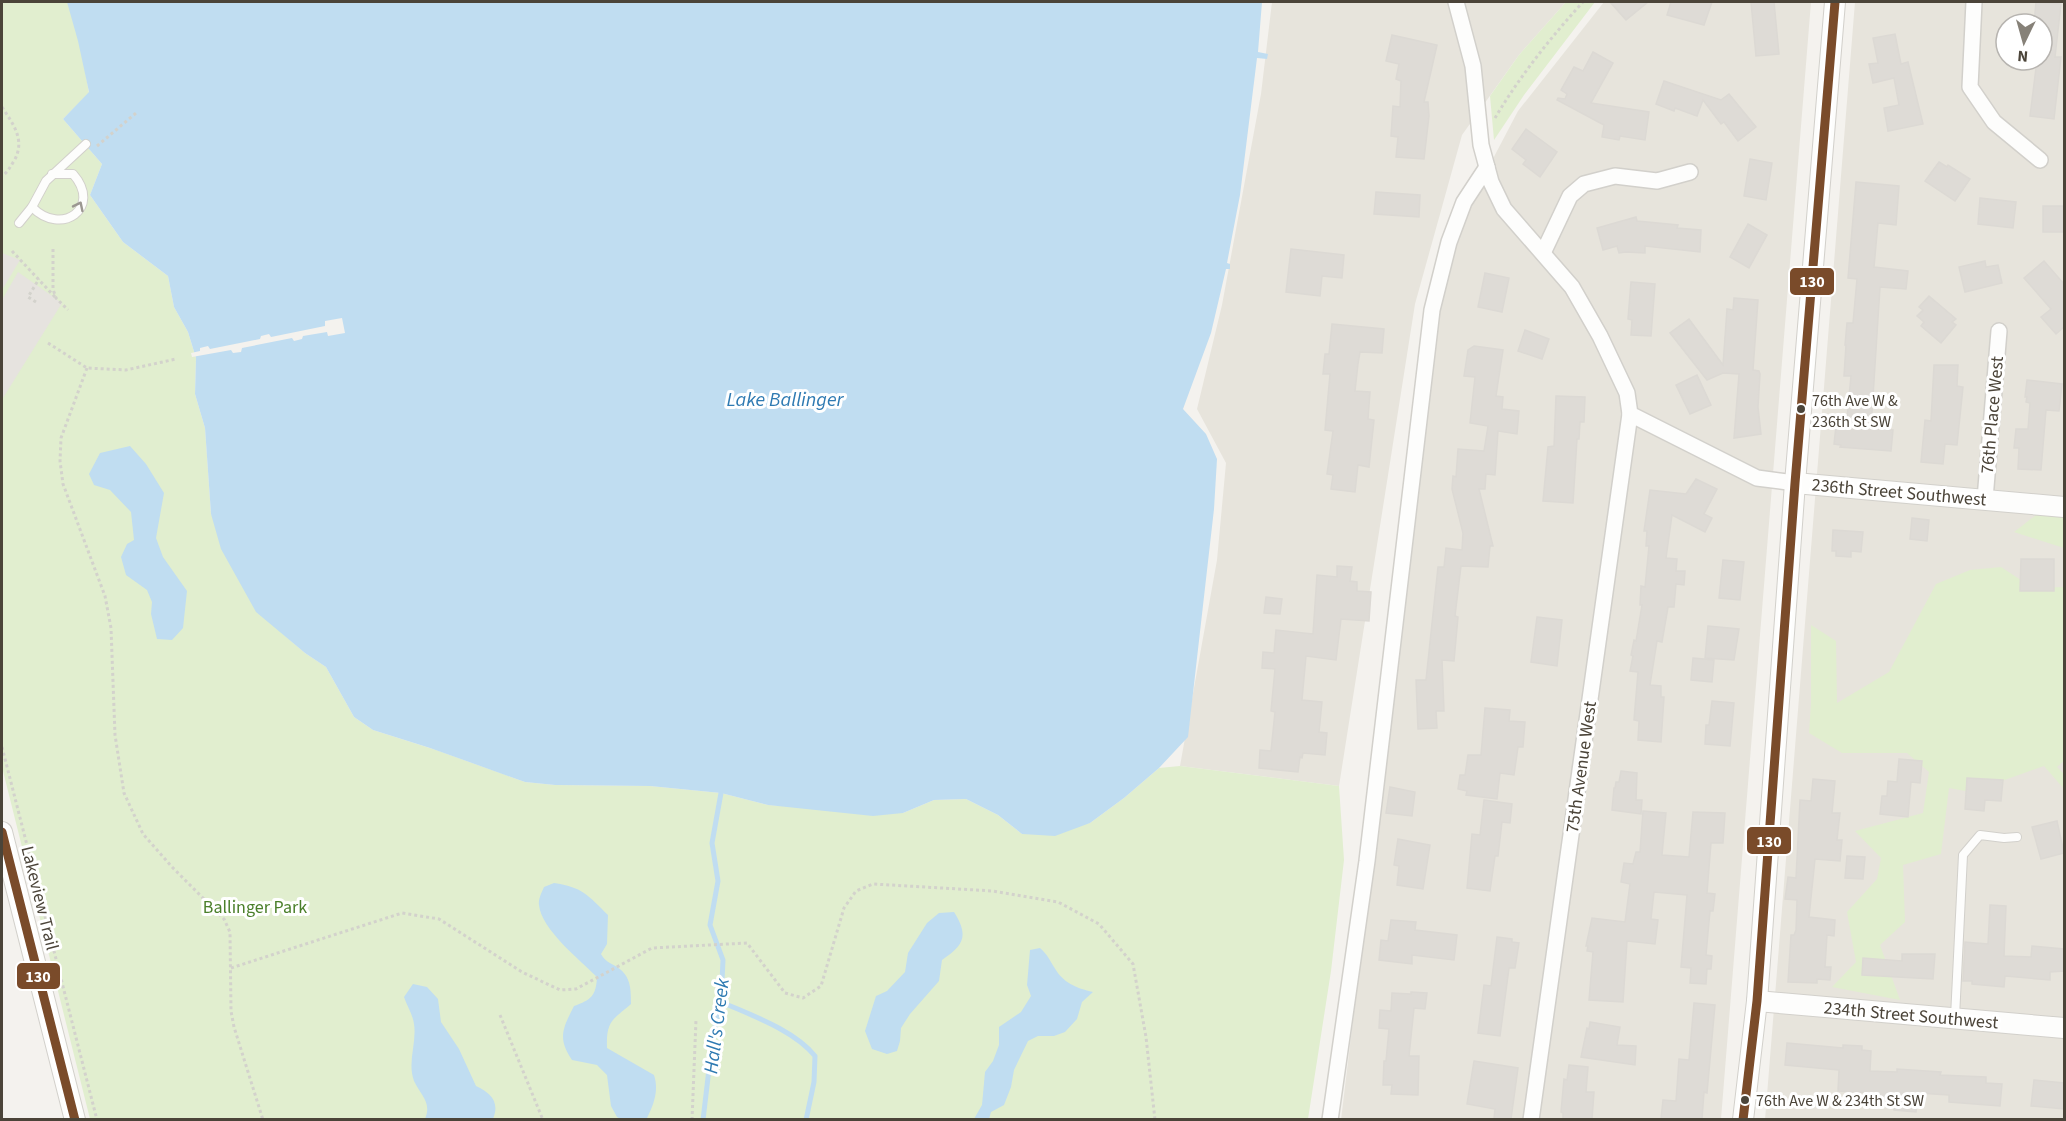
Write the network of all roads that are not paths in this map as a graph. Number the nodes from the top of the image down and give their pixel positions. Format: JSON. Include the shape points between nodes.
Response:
{"nodes":[{"id":1,"x":1456,"y":2,"type":"edge"},
{"id":2,"x":1835,"y":2,"type":"edge"},
{"id":3,"x":1974,"y":2,"type":"edge"},
{"id":4,"x":86,"y":144,"type":"dead end"},
{"id":5,"x":2040,"y":160,"type":"dead end"},
{"id":6,"x":1487,"y":167,"type":"junction"},
{"id":7,"x":1690,"y":172,"type":"dead end"},
{"id":8,"x":51,"y":174,"type":"junction"},
{"id":9,"x":32,"y":207,"type":"junction"},
{"id":10,"x":19,"y":223,"type":"dead end"},
{"id":11,"x":1543,"y":253,"type":"junction"},
{"id":12,"x":1999,"y":331,"type":"dead end"},
{"id":13,"x":1630,"y":414,"type":"junction"},
{"id":14,"x":1795,"y":483,"type":"junction"},
{"id":15,"x":1984,"y":499,"type":"junction"},
{"id":16,"x":2064,"y":507,"type":"edge"},
{"id":17,"x":2,"y":834,"type":"edge"},
{"id":18,"x":2017,"y":837,"type":"dead end"},
{"id":19,"x":1757,"y":1002,"type":"junction"},
{"id":20,"x":1955,"y":1018,"type":"junction"},
{"id":21,"x":2064,"y":1028,"type":"edge"},
{"id":22,"x":75,"y":1119,"type":"edge"},
{"id":23,"x":1330,"y":1119,"type":"edge"},
{"id":24,"x":1531,"y":1119,"type":"edge"},
{"id":25,"x":1743,"y":1119,"type":"edge"}],
"edges":[{"from":1,"to":6,"type":"street","via":[[1473,66],[1480,145]]},
{"from":2,"to":14,"type":"street"},
{"from":3,"to":5,"type":"street","via":[[1971,87],[1994,122]]},
{"from":4,"to":8,"type":"lane"},
{"from":6,"to":11,"type":"street","via":[[1504,209]]},
{"from":6,"to":23,"type":"street","via":[[1464,202],[1449,242],[1432,310],[1366,861]]},
{"from":7,"to":11,"type":"street","via":[[1657,181],[1615,176],[1584,184],[1570,196]]},
{"from":8,"to":9,"type":"lane"},
{"from":9,"to":8,"type":"lane","one_way":true,"via":[[41,216],[54,220],[73,217],[81,207],[84,194],[73,174]]},
{"from":9,"to":10,"type":"lane"},
{"from":11,"to":13,"type":"street","via":[[1572,287],[1600,336],[1627,393]]},
{"from":12,"to":15,"type":"street","name":"76th Place West"},
{"from":13,"to":14,"type":"street","name":"236th Street Southwest","via":[[1757,478]]},
{"from":13,"to":24,"type":"street","name":"75th Avenue West"},
{"from":14,"to":15,"type":"street","name":"236th Street Southwest"},
{"from":14,"to":19,"type":"street"},
{"from":15,"to":16,"type":"street","name":"236th Street Southwest"},
{"from":17,"to":22,"type":"street"},
{"from":18,"to":20,"type":"lane","via":[[1980,835],[1963,855]]},
{"from":19,"to":20,"type":"street","name":"234th Street Southwest"},
{"from":19,"to":25,"type":"street"},
{"from":20,"to":21,"type":"street","name":"234th Street Southwest"}]}
